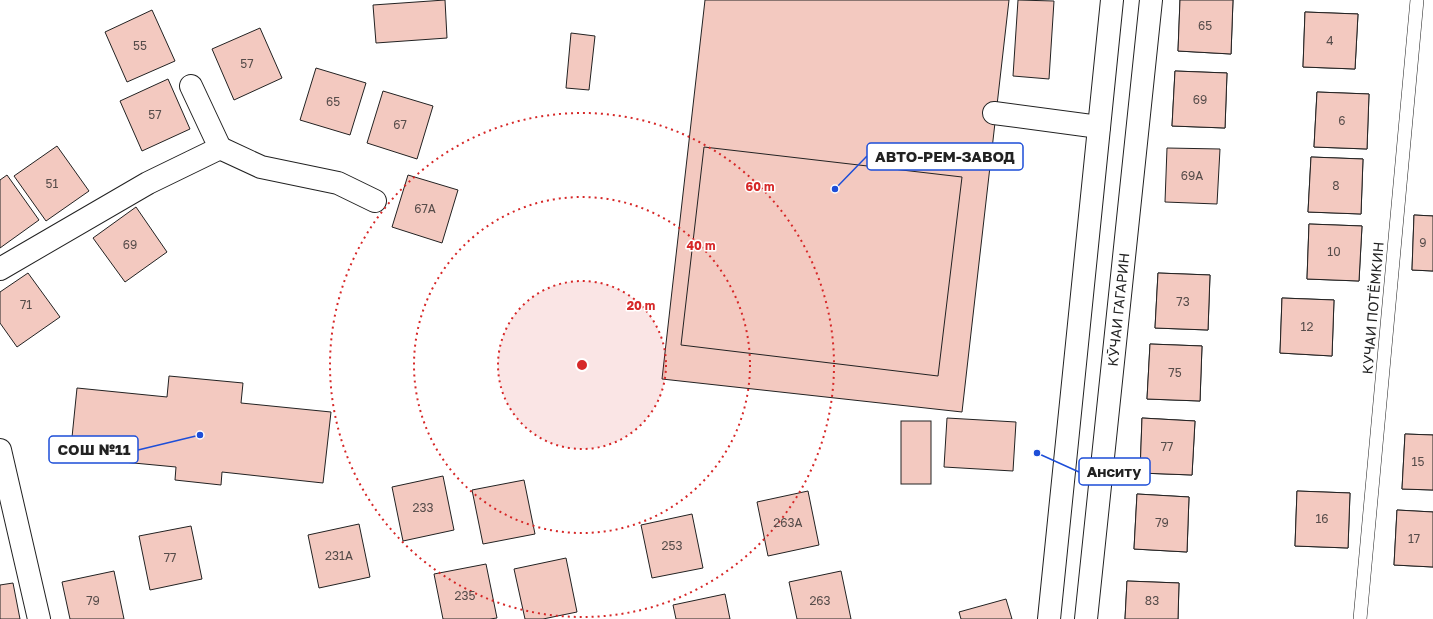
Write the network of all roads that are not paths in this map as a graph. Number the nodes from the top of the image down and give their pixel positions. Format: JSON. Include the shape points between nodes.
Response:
{"nodes":[{"id":1,"x":1112,"y":0,"type":"edge"},
{"id":2,"x":1150,"y":0,"type":"edge"},
{"id":3,"x":1418,"y":0,"type":"edge"},
{"id":4,"x":191,"y":86,"type":"dead end"},
{"id":5,"x":994,"y":113,"type":"dead end"},
{"id":6,"x":1099,"y":127,"type":"junction"},
{"id":7,"x":220,"y":148,"type":"junction"},
{"id":8,"x":375,"y":201,"type":"dead end"},
{"id":9,"x":0,"y":268,"type":"edge"},
{"id":10,"x":0,"y":450,"type":"edge"},
{"id":11,"x":39,"y":619,"type":"edge"},
{"id":12,"x":1049,"y":619,"type":"edge"},
{"id":13,"x":1086,"y":619,"type":"edge"},
{"id":14,"x":1360,"y":619,"type":"edge"}],
"edges":[{"from":1,"to":6,"type":"main road"},
{"from":2,"to":13,"type":"main road","name":"КӮЧАИ ГАГАРИН"},
{"from":3,"to":14,"type":"lane","name":"КУЧАИ ПОТЁМКИН"},
{"from":4,"to":7,"type":"main road"},
{"from":5,"to":6,"type":"main road"},
{"from":6,"to":12,"type":"main road"},
{"from":7,"to":8,"type":"main road","via":[[261,167],[338,182]]},
{"from":7,"to":9,"type":"main road","via":[[148,182]]},
{"from":10,"to":11,"type":"main road"}]}
